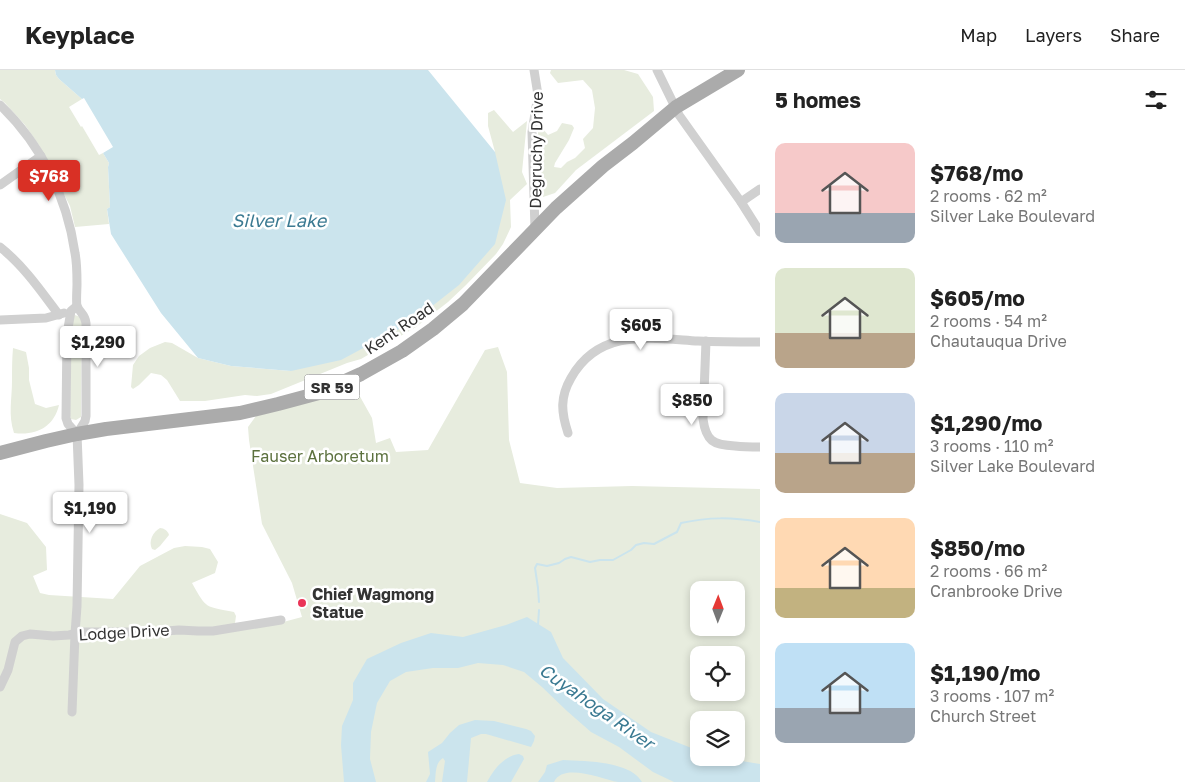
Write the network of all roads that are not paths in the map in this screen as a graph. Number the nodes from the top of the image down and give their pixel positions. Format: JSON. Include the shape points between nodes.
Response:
{"nodes":[{"id":1,"x":534,"y":70,"type":"edge"},
{"id":2,"x":657,"y":70,"type":"edge"},
{"id":3,"x":738,"y":70,"type":"edge"},
{"id":4,"x":0,"y":105,"type":"edge"},
{"id":5,"x":676,"y":107,"type":"junction"},
{"id":6,"x":41,"y":156,"type":"junction"},
{"id":7,"x":0,"y":185,"type":"edge"},
{"id":8,"x":760,"y":189,"type":"edge"},
{"id":9,"x":741,"y":202,"type":"junction"},
{"id":10,"x":535,"y":229,"type":"junction"},
{"id":11,"x":760,"y":232,"type":"edge"},
{"id":12,"x":0,"y":247,"type":"edge"},
{"id":13,"x":74,"y":308,"type":"junction"},
{"id":14,"x":59,"y":315,"type":"junction"},
{"id":15,"x":0,"y":320,"type":"edge"},
{"id":16,"x":706,"y":341,"type":"junction"},
{"id":17,"x":760,"y":342,"type":"edge"},
{"id":18,"x":568,"y":433,"type":"dead end"},
{"id":19,"x":77,"y":434,"type":"junction"},
{"id":20,"x":760,"y":447,"type":"edge"},
{"id":21,"x":0,"y":453,"type":"edge"},
{"id":22,"x":281,"y":620,"type":"dead end"},
{"id":23,"x":75,"y":634,"type":"junction"},
{"id":24,"x":0,"y":687,"type":"edge"},
{"id":25,"x":72,"y":712,"type":"dead end"}],
"edges":[{"from":1,"to":10,"type":"street","name":"Degruchy Drive","via":[[538,95],[532,132]]},
{"from":2,"to":5,"type":"street"},
{"from":3,"to":5,"type":"main road","name":"Kent Road","number":"SR 59"},
{"from":4,"to":6,"type":"street"},
{"from":5,"to":9,"type":"street"},
{"from":5,"to":10,"type":"main road","name":"Kent Road","number":"SR 59","via":[[602,166]]},
{"from":6,"to":7,"type":"street"},
{"from":6,"to":13,"type":"street","via":[[64,205],[72,236],[77,266]]},
{"from":8,"to":9,"type":"street"},
{"from":9,"to":11,"type":"street"},
{"from":10,"to":19,"type":"main road","name":"Kent Road","number":"SR 59","via":[[463,304],[433,329],[402,351],[319,393],[240,413]]},
{"from":12,"to":14,"type":"street","via":[[22,266]]},
{"from":13,"to":14,"type":"street"},
{"from":13,"to":19,"type":"street","via":[[67,334],[66,418]]},
{"from":13,"to":19,"type":"street","via":[[84,314],[86,323],[86,416]]},
{"from":14,"to":15,"type":"street"},
{"from":16,"to":17,"type":"street"},
{"from":16,"to":18,"type":"street","via":[[636,339],[598,349],[585,358],[565,388],[564,419]]},
{"from":16,"to":20,"type":"street","via":[[703,419],[708,436],[713,443],[722,446]]},
{"from":19,"to":21,"type":"main road","name":"Kent Road","number":"SR 59"},
{"from":19,"to":23,"type":"street"},
{"from":22,"to":23,"type":"street","name":"Lodge Drive","via":[[213,631]]},
{"from":23,"to":24,"type":"street","name":"Lodge Drive","via":[[22,636],[13,646]]},
{"from":23,"to":25,"type":"street"}]}
